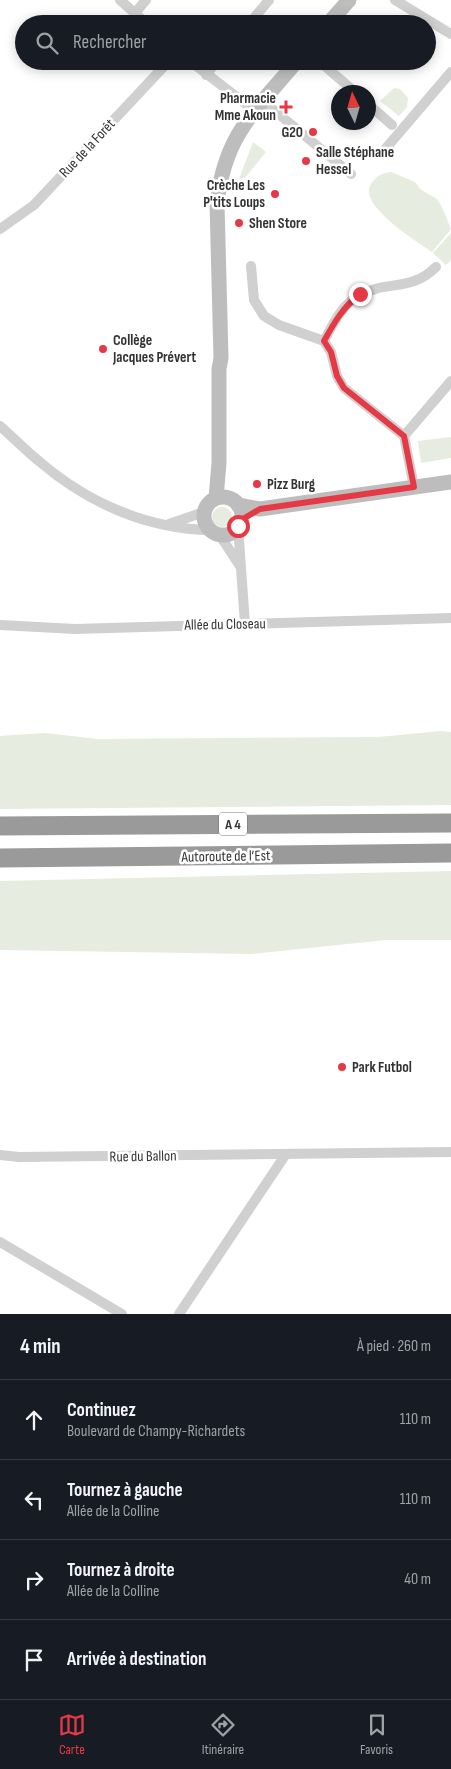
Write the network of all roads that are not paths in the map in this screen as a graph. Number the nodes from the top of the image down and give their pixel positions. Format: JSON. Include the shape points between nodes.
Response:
{"nodes":[{"id":1,"x":120,"y":0,"type":"edge"},
{"id":2,"x":146,"y":0,"type":"edge"},
{"id":3,"x":269,"y":0,"type":"edge"},
{"id":4,"x":349,"y":0,"type":"edge"},
{"id":5,"x":395,"y":0,"type":"edge"},
{"id":6,"x":135,"y":13,"type":"joint"},
{"id":7,"x":256,"y":15,"type":"edge"},
{"id":8,"x":336,"y":15,"type":"edge"},
{"id":9,"x":420,"y":15,"type":"edge"},
{"id":10,"x":436,"y":25,"type":"edge"},
{"id":11,"x":451,"y":34,"type":"edge"},
{"id":12,"x":161,"y":70,"type":"edge"},
{"id":13,"x":200,"y":70,"type":"edge"},
{"id":14,"x":210,"y":70,"type":"edge"},
{"id":15,"x":289,"y":70,"type":"edge"},
{"id":16,"x":329,"y":70,"type":"edge"},
{"id":17,"x":451,"y":72,"type":"edge"},
{"id":18,"x":206,"y":75,"type":"junction"},
{"id":19,"x":347,"y":85,"type":"edge"},
{"id":20,"x":259,"y":106,"type":"junction"},
{"id":21,"x":376,"y":111,"type":"edge"},
{"id":22,"x":392,"y":125,"type":"dead end"},
{"id":23,"x":381,"y":154,"type":"dead end"},
{"id":24,"x":351,"y":174,"type":"dead end"},
{"id":25,"x":0,"y":229,"type":"edge"},
{"id":26,"x":252,"y":266,"type":"dead end"},
{"id":27,"x":436,"y":267,"type":"dead end"},
{"id":28,"x":324,"y":341,"type":"junction"},
{"id":29,"x":451,"y":381,"type":"edge"},
{"id":30,"x":0,"y":426,"type":"edge"},
{"id":31,"x":404,"y":436,"type":"junction"},
{"id":32,"x":451,"y":482,"type":"edge"},
{"id":33,"x":414,"y":487,"type":"junction"},
{"id":34,"x":227,"y":500,"type":"junction"},
{"id":35,"x":260,"y":509,"type":"junction"},
{"id":36,"x":204,"y":512,"type":"junction"},
{"id":37,"x":240,"y":523,"type":"junction"},
{"id":38,"x":168,"y":524,"type":"junction"},
{"id":39,"x":215,"y":532,"type":"junction"},
{"id":40,"x":240,"y":566,"type":"junction"},
{"id":41,"x":451,"y":618,"type":"edge"},
{"id":42,"x":245,"y":624,"type":"junction"},
{"id":43,"x":0,"y":625,"type":"edge"},
{"id":44,"x":451,"y":822,"type":"edge"},
{"id":45,"x":0,"y":826,"type":"edge"},
{"id":46,"x":451,"y":853,"type":"edge"},
{"id":47,"x":0,"y":858,"type":"edge"},
{"id":48,"x":451,"y":1152,"type":"edge"},
{"id":49,"x":286,"y":1154,"type":"junction"},
{"id":50,"x":0,"y":1156,"type":"edge"},
{"id":51,"x":0,"y":1242,"type":"edge"},
{"id":52,"x":122,"y":1314,"type":"edge"},
{"id":53,"x":179,"y":1314,"type":"edge"}],
"edges":[{"from":1,"to":6,"type":"street"},
{"from":2,"to":6,"type":"street"},
{"from":3,"to":7,"type":"street"},
{"from":4,"to":8,"type":"street"},
{"from":5,"to":9,"type":"street"},
{"from":10,"to":11,"type":"street"},
{"from":12,"to":25,"type":"street","name":"Rue de la Forêt","via":[[34,205]]},
{"from":13,"to":18,"type":"street"},
{"from":14,"to":18,"type":"street"},
{"from":15,"to":20,"type":"street"},
{"from":16,"to":19,"type":"street"},
{"from":17,"to":23,"type":"street"},
{"from":18,"to":20,"type":"street"},
{"from":20,"to":24,"type":"street"},
{"from":20,"to":34,"type":"street","via":[[237,134],[224,163],[218,203],[216,342],[219,463]]},
{"from":21,"to":22,"type":"street"},
{"from":26,"to":28,"type":"street","via":[[254,300],[264,316],[279,325]]},
{"from":27,"to":28,"type":"street","via":[[426,277],[411,284],[360,294],[348,303]]},
{"from":28,"to":31,"type":"street","via":[[344,388]]},
{"from":29,"to":31,"type":"street"},
{"from":30,"to":38,"type":"street","via":[[39,462],[87,496],[144,521]]},
{"from":31,"to":33,"type":"street"},
{"from":32,"to":33,"type":"street"},
{"from":33,"to":35,"type":"street"},
{"from":34,"to":35,"type":"street"},
{"from":34,"to":36,"type":"street","via":[[207,506]]},
{"from":34,"to":37,"type":"street"},
{"from":35,"to":37,"type":"street"},
{"from":36,"to":38,"type":"street"},
{"from":36,"to":39,"type":"street","via":[[205,522]]},
{"from":37,"to":39,"type":"street","via":[[229,533]]},
{"from":37,"to":40,"type":"street"},
{"from":38,"to":39,"type":"street"},
{"from":39,"to":40,"type":"street"},
{"from":40,"to":42,"type":"street"},
{"from":41,"to":42,"type":"street","name":"Allée du Closeau"},
{"from":42,"to":43,"type":"street","name":"Allée du Closeau","via":[[75,629]]},
{"from":44,"to":45,"type":"highway","name":"Autoroute de l’Est","number":"A 4"},
{"from":46,"to":47,"type":"highway","name":"Autoroute de l’Est","number":"A 4"},
{"from":48,"to":49,"type":"street","name":"Rue du Ballon"},
{"from":49,"to":50,"type":"street","name":"Rue du Ballon"},
{"from":49,"to":53,"type":"street"},
{"from":51,"to":52,"type":"street"}]}
